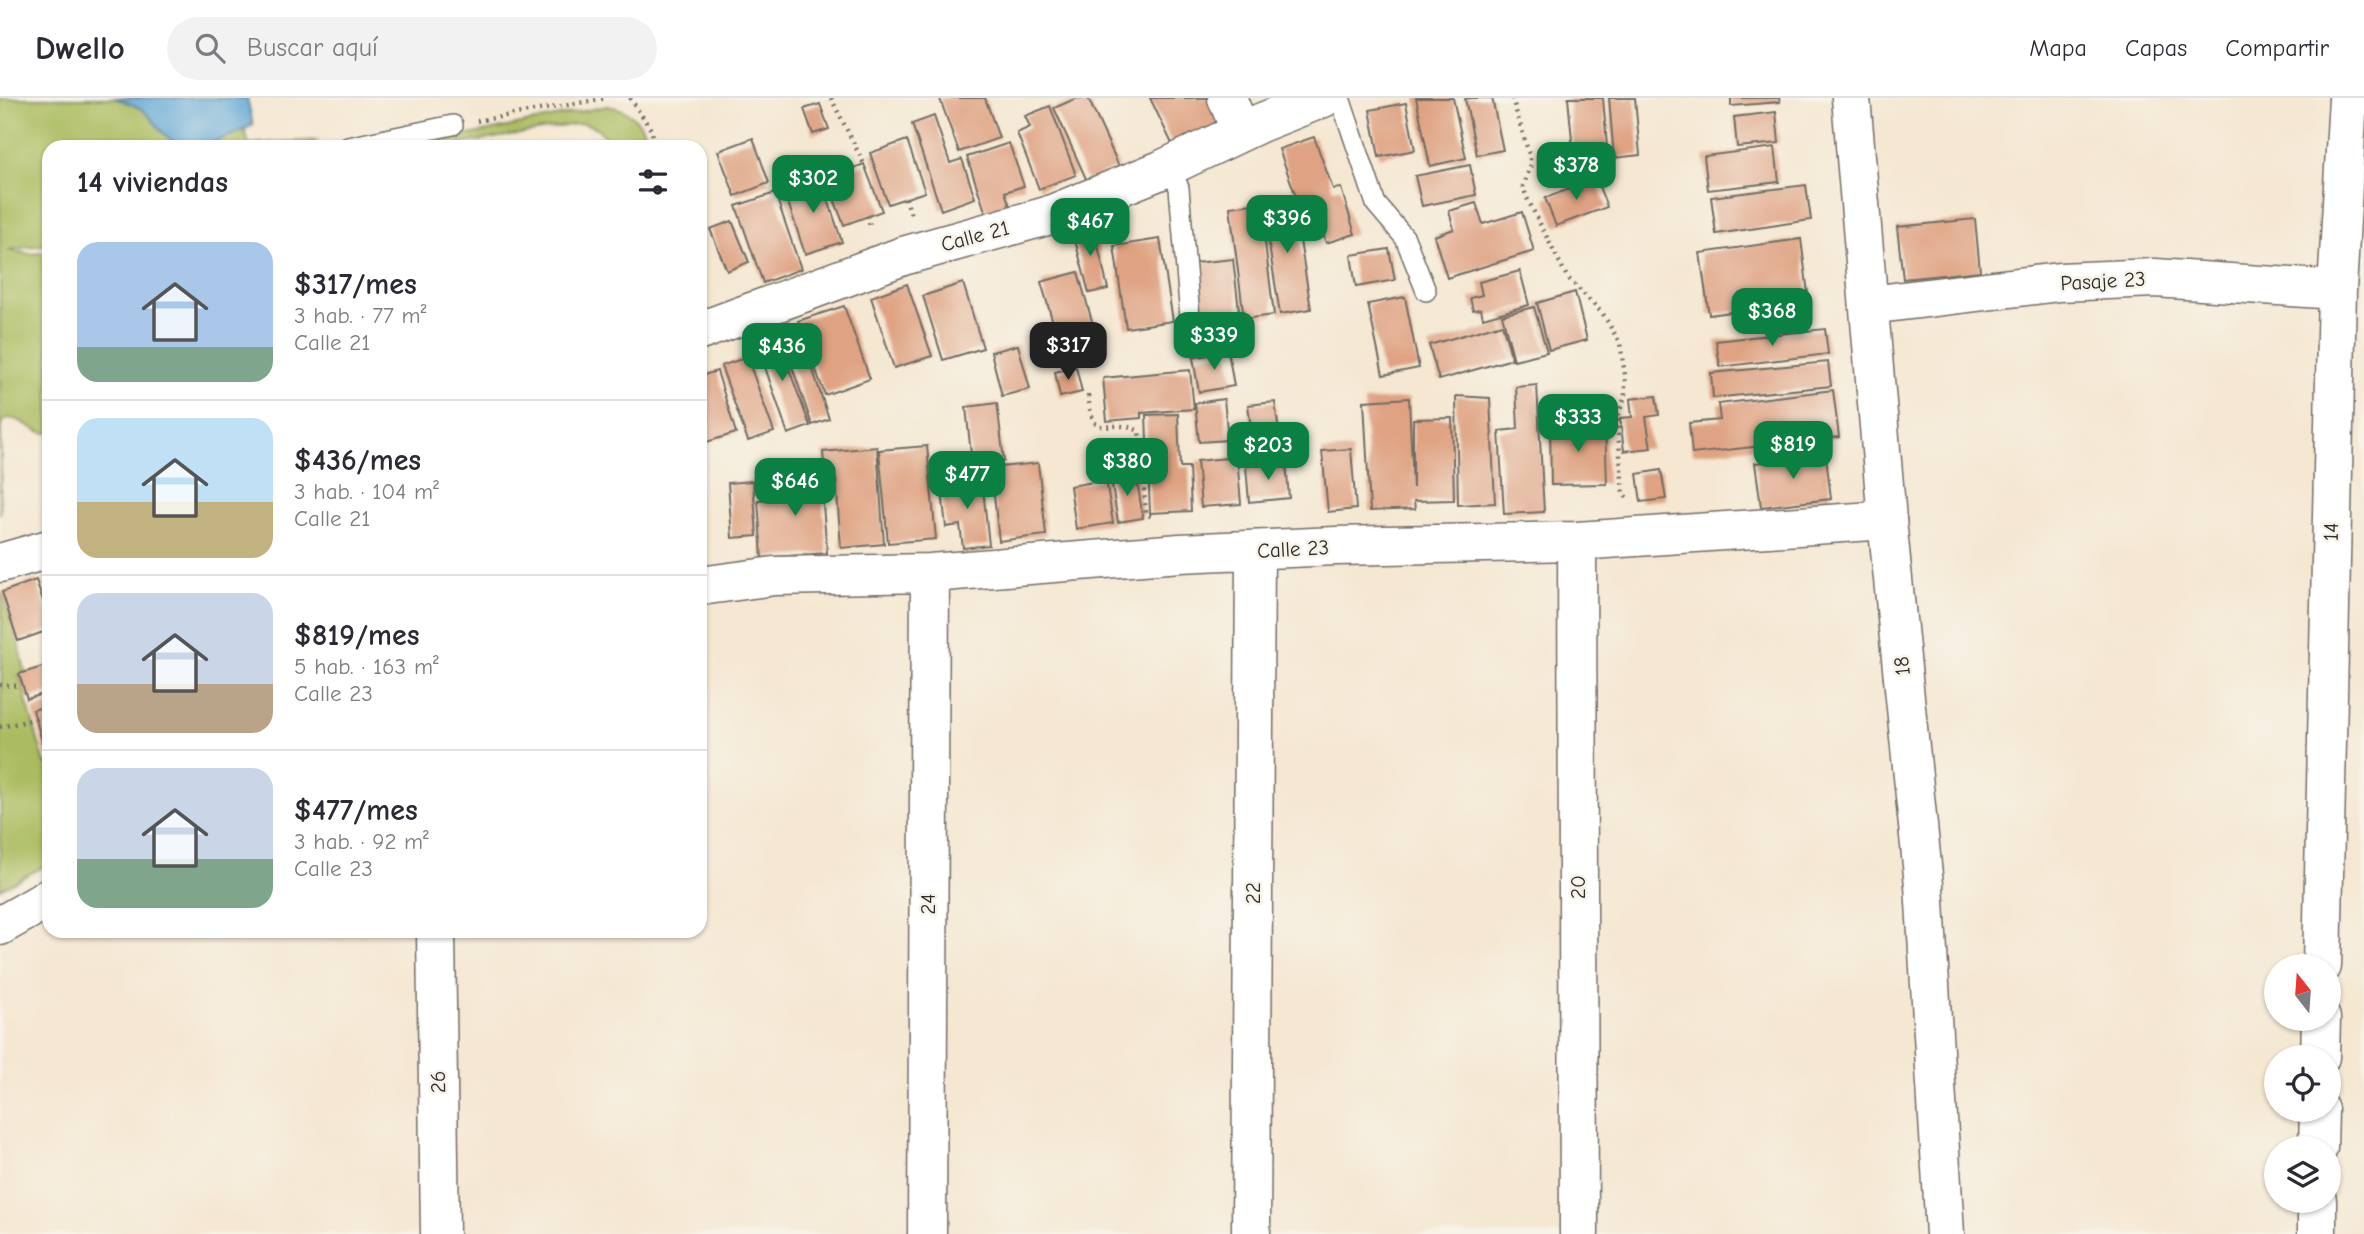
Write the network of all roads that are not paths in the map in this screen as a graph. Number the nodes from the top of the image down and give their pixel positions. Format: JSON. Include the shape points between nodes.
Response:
{"nodes":[{"id":1,"x":1323,"y":98,"type":"edge"},
{"id":2,"x":1340,"y":98,"type":"edge"},
{"id":3,"x":1851,"y":98,"type":"edge"},
{"id":4,"x":2354,"y":102,"type":"edge"},
{"id":5,"x":1234,"y":115,"type":"edge"},
{"id":6,"x":453,"y":125,"type":"road end"},
{"id":7,"x":381,"y":140,"type":"edge"},
{"id":8,"x":1170,"y":166,"type":"junction"},
{"id":9,"x":2337,"y":290,"type":"junction"},
{"id":10,"x":1426,"y":291,"type":"dead end"},
{"id":11,"x":1869,"y":305,"type":"junction"},
{"id":12,"x":1190,"y":317,"type":"dead end"},
{"id":13,"x":707,"y":328,"type":"edge"},
{"id":14,"x":2349,"y":379,"type":"edge"},
{"id":15,"x":1887,"y":520,"type":"junction"},
{"id":16,"x":1577,"y":541,"type":"junction"},
{"id":17,"x":42,"y":551,"type":"edge"},
{"id":18,"x":1255,"y":551,"type":"junction"},
{"id":19,"x":0,"y":563,"type":"edge"},
{"id":20,"x":930,"y":573,"type":"junction"},
{"id":21,"x":707,"y":585,"type":"edge"},
{"id":22,"x":42,"y":902,"type":"edge"},
{"id":23,"x":0,"y":926,"type":"edge"},
{"id":24,"x":436,"y":938,"type":"edge"},
{"id":25,"x":2323,"y":954,"type":"edge"},
{"id":26,"x":2317,"y":1213,"type":"edge"},
{"id":27,"x":440,"y":1234,"type":"edge"},
{"id":28,"x":927,"y":1234,"type":"edge"},
{"id":29,"x":1251,"y":1234,"type":"edge"},
{"id":30,"x":1579,"y":1234,"type":"edge"},
{"id":31,"x":1945,"y":1234,"type":"edge"},
{"id":32,"x":2316,"y":1234,"type":"edge"}],
"edges":[{"from":1,"to":5,"type":"street","name":"Calle 21"},
{"from":2,"to":10,"type":"lane","via":[[1376,204],[1410,247]]},
{"from":3,"to":11,"type":"street","name":"18"},
{"from":4,"to":9,"type":"street","name":"14"},
{"from":5,"to":8,"type":"street","name":"Calle 21"},
{"from":6,"to":7,"type":"lane"},
{"from":8,"to":12,"type":"lane","via":[[1179,188]]},
{"from":8,"to":13,"type":"street","name":"Calle 21","via":[[1047,216],[903,256]]},
{"from":9,"to":11,"type":"street","name":"Pasaje 23","via":[[2155,278],[2059,282]]},
{"from":9,"to":14,"type":"street","name":"14"},
{"from":11,"to":15,"type":"street","name":"18"},
{"from":14,"to":25,"type":"street","name":"14"},
{"from":15,"to":16,"type":"street","name":"Calle 23"},
{"from":15,"to":31,"type":"street","name":"18","via":[[1924,885]]},
{"from":16,"to":18,"type":"street","name":"Calle 23"},
{"from":16,"to":30,"type":"street","name":"20"},
{"from":17,"to":19,"type":"street"},
{"from":18,"to":20,"type":"street","name":"Calle 23"},
{"from":18,"to":29,"type":"street","name":"22"},
{"from":20,"to":21,"type":"street","name":"Calle 23","via":[[774,576]]},
{"from":20,"to":28,"type":"street","name":"24"},
{"from":22,"to":23,"type":"street"},
{"from":24,"to":27,"type":"street","name":"26"},
{"from":26,"to":32,"type":"street"}]}
